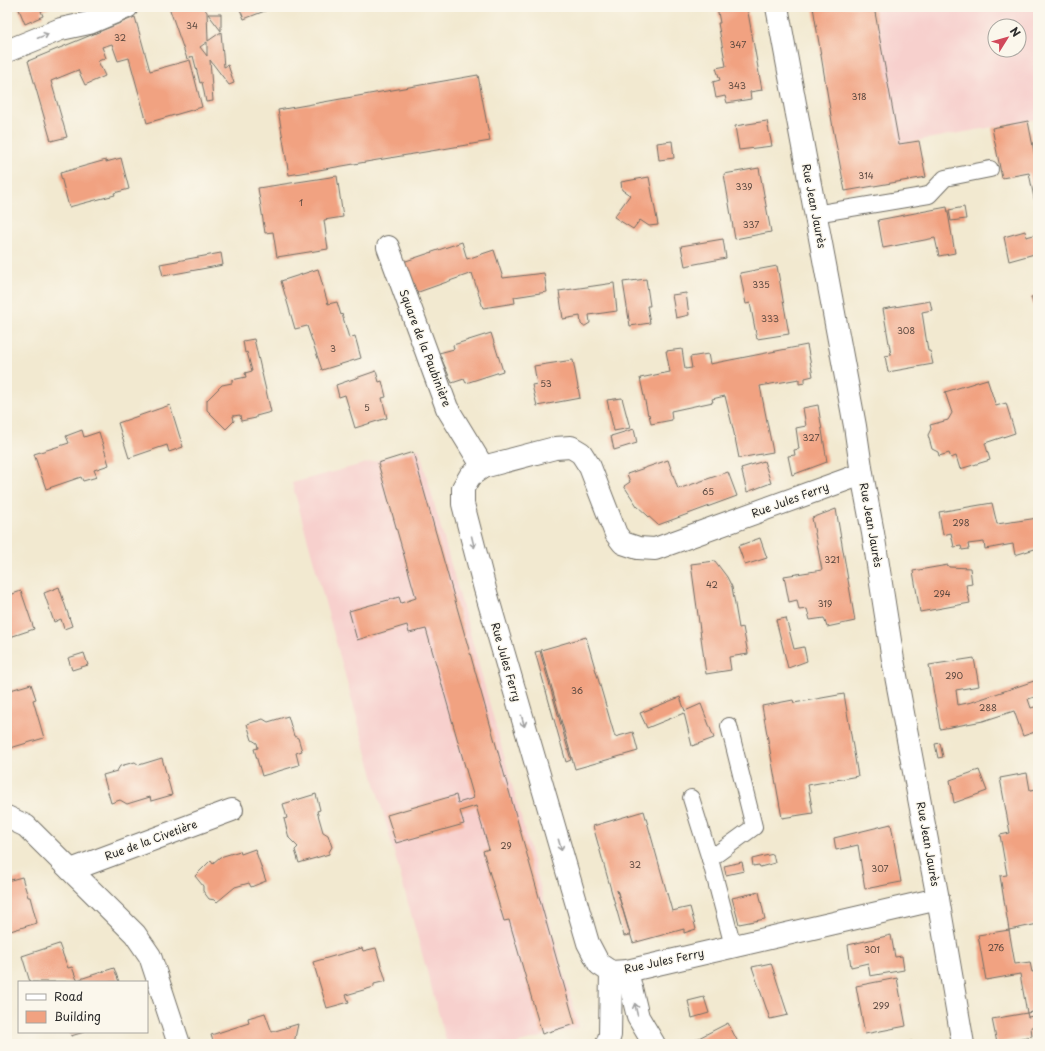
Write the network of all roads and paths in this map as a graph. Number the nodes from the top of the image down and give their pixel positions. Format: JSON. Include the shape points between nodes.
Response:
{"nodes":[{"id":1,"x":127,"y":7,"type":"edge"},
{"id":2,"x":777,"y":7,"type":"edge"},
{"id":3,"x":7,"y":51,"type":"edge"},
{"id":4,"x":990,"y":168,"type":"dead end"},
{"id":5,"x":815,"y":214,"type":"junction"},
{"id":6,"x":388,"y":247,"type":"dead end"},
{"id":7,"x":483,"y":467,"type":"junction"},
{"id":8,"x":862,"y":474,"type":"junction"},
{"id":9,"x":729,"y":726,"type":"dead end"},
{"id":10,"x":692,"y":798,"type":"dead end"},
{"id":11,"x":232,"y":810,"type":"dead end"},
{"id":12,"x":7,"y":817,"type":"edge"},
{"id":13,"x":710,"y":859,"type":"junction"},
{"id":14,"x":71,"y":870,"type":"junction"},
{"id":15,"x":938,"y":899,"type":"junction"},
{"id":16,"x":733,"y":946,"type":"junction"},
{"id":17,"x":619,"y":971,"type":"junction"},
{"id":18,"x":179,"y":1044,"type":"edge"},
{"id":19,"x":607,"y":1044,"type":"edge"},
{"id":20,"x":654,"y":1044,"type":"edge"},
{"id":21,"x":962,"y":1044,"type":"edge"}],
"edges":[{"from":3,"to":1,"type":"street","one_way":true,"via":[[61,29],[89,23]]},
{"from":2,"to":5,"type":"street","name":"Rue Jean Jaurès"},
{"from":4,"to":5,"type":"lane","via":[[945,178],[929,195]]},
{"from":5,"to":8,"type":"street","name":"Rue Jean Jaurès"},
{"from":6,"to":7,"type":"street","name":"Square de la Paubinière","via":[[447,408]]},
{"from":7,"to":8,"type":"street","name":"Rue Jules Ferry","via":[[555,448],[571,447],[581,453],[590,467],[616,534],[623,543],[638,548],[655,549]]},
{"from":7,"to":17,"type":"street","name":"Rue Jules Ferry","one_way":true,"via":[[470,476],[463,488],[463,504],[489,604],[588,942],[599,964]]},
{"from":8,"to":15,"type":"street","name":"Rue Jean Jaurès"},
{"from":9,"to":13,"type":"lane","via":[[754,828]]},
{"from":10,"to":13,"type":"lane"},
{"from":11,"to":14,"type":"street","name":"Rue de la Civetière"},
{"from":12,"to":14,"type":"street","via":[[26,826]]},
{"from":13,"to":16,"type":"lane"},
{"from":14,"to":18,"type":"street","via":[[136,934],[150,956]]},
{"from":15,"to":16,"type":"street","name":"Rue Jules Ferry"},
{"from":15,"to":21,"type":"street","name":"Rue Jean Jaurès"},
{"from":16,"to":17,"type":"street","name":"Rue Jules Ferry"},
{"from":17,"to":19,"type":"street"},
{"from":20,"to":17,"type":"street","one_way":true,"via":[[638,1017]]}]}
